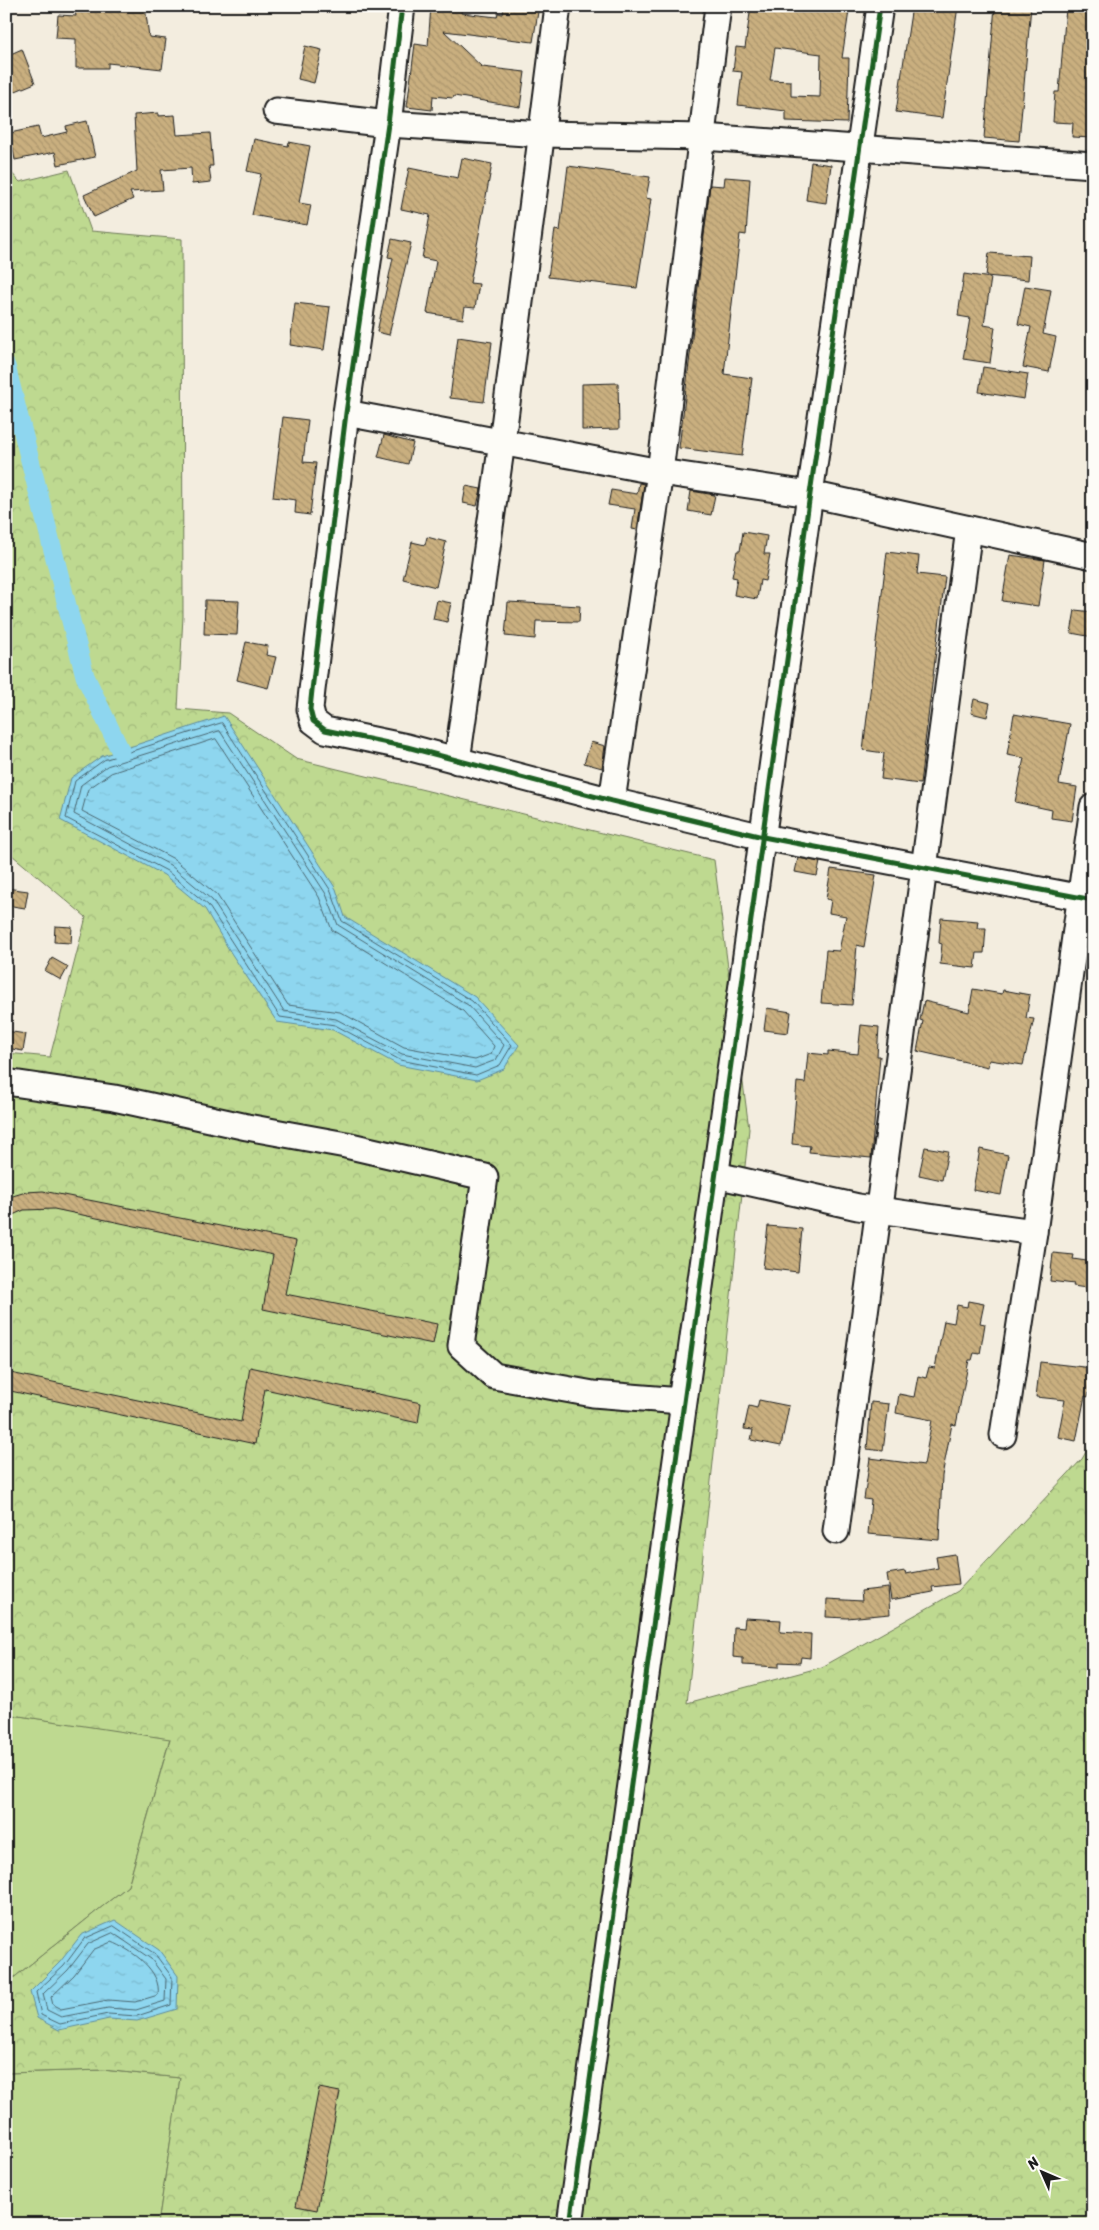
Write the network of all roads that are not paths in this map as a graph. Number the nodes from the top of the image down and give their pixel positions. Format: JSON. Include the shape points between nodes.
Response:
{"nodes":[{"id":1,"x":402,"y":6,"type":"edge"},
{"id":2,"x":558,"y":6,"type":"edge"},
{"id":3,"x":718,"y":6,"type":"edge"},
{"id":4,"x":880,"y":6,"type":"edge"},
{"id":5,"x":276,"y":111,"type":"dead end"},
{"id":6,"x":388,"y":124,"type":"junction"},
{"id":7,"x":542,"y":134,"type":"junction"},
{"id":8,"x":703,"y":137,"type":"junction"},
{"id":9,"x":861,"y":148,"type":"junction"},
{"id":10,"x":1093,"y":165,"type":"edge"},
{"id":11,"x":346,"y":413,"type":"junction"},
{"id":12,"x":502,"y":442,"type":"junction"},
{"id":13,"x":660,"y":472,"type":"junction"},
{"id":14,"x":810,"y":494,"type":"junction"},
{"id":15,"x":969,"y":529,"type":"junction"},
{"id":16,"x":1093,"y":556,"type":"edge"},
{"id":17,"x":457,"y":760,"type":"junction"},
{"id":18,"x":612,"y":801,"type":"junction"},
{"id":19,"x":1093,"y":807,"type":"edge"},
{"id":20,"x":763,"y":836,"type":"junction"},
{"id":21,"x":924,"y":868,"type":"junction"},
{"id":22,"x":1086,"y":899,"type":"edge"},
{"id":23,"x":6,"y":1082,"type":"edge"},
{"id":24,"x":728,"y":1091,"type":"junction"},
{"id":25,"x":716,"y":1175,"type":"junction"},
{"id":26,"x":878,"y":1210,"type":"junction"},
{"id":27,"x":1034,"y":1232,"type":"junction"},
{"id":28,"x":1002,"y":1435,"type":"dead end"},
{"id":29,"x":836,"y":1530,"type":"dead end"},
{"id":30,"x":570,"y":2224,"type":"edge"}],
"edges":[{"from":1,"to":6,"type":"street"},
{"from":2,"to":7,"type":"street"},
{"from":3,"to":8,"type":"street"},
{"from":4,"to":9,"type":"street"},
{"from":5,"to":6,"type":"street"},
{"from":6,"to":7,"type":"street"},
{"from":6,"to":11,"type":"street"},
{"from":7,"to":8,"type":"street"},
{"from":7,"to":12,"type":"street"},
{"from":8,"to":9,"type":"street"},
{"from":8,"to":13,"type":"street"},
{"from":9,"to":10,"type":"street"},
{"from":9,"to":14,"type":"street"},
{"from":11,"to":12,"type":"street"},
{"from":11,"to":17,"type":"street","via":[[312,690],[310,709],[313,721],[325,730]]},
{"from":12,"to":13,"type":"street"},
{"from":12,"to":17,"type":"street"},
{"from":13,"to":14,"type":"street"},
{"from":13,"to":18,"type":"street"},
{"from":14,"to":15,"type":"street"},
{"from":14,"to":20,"type":"street"},
{"from":15,"to":16,"type":"street"},
{"from":15,"to":21,"type":"street"},
{"from":17,"to":18,"type":"street"},
{"from":18,"to":20,"type":"street"},
{"from":19,"to":22,"type":"street"},
{"from":20,"to":21,"type":"street"},
{"from":20,"to":24,"type":"street"},
{"from":21,"to":22,"type":"street"},
{"from":21,"to":26,"type":"street"},
{"from":22,"to":27,"type":"street"},
{"from":23,"to":24,"type":"street","via":[[114,1098],[485,1177],[461,1346],[494,1376],[593,1394],[681,1401],[695,1287]]},
{"from":24,"to":25,"type":"street"},
{"from":25,"to":26,"type":"street"},
{"from":25,"to":30,"type":"street"},
{"from":26,"to":27,"type":"street"},
{"from":26,"to":29,"type":"street"},
{"from":27,"to":28,"type":"street"}]}
